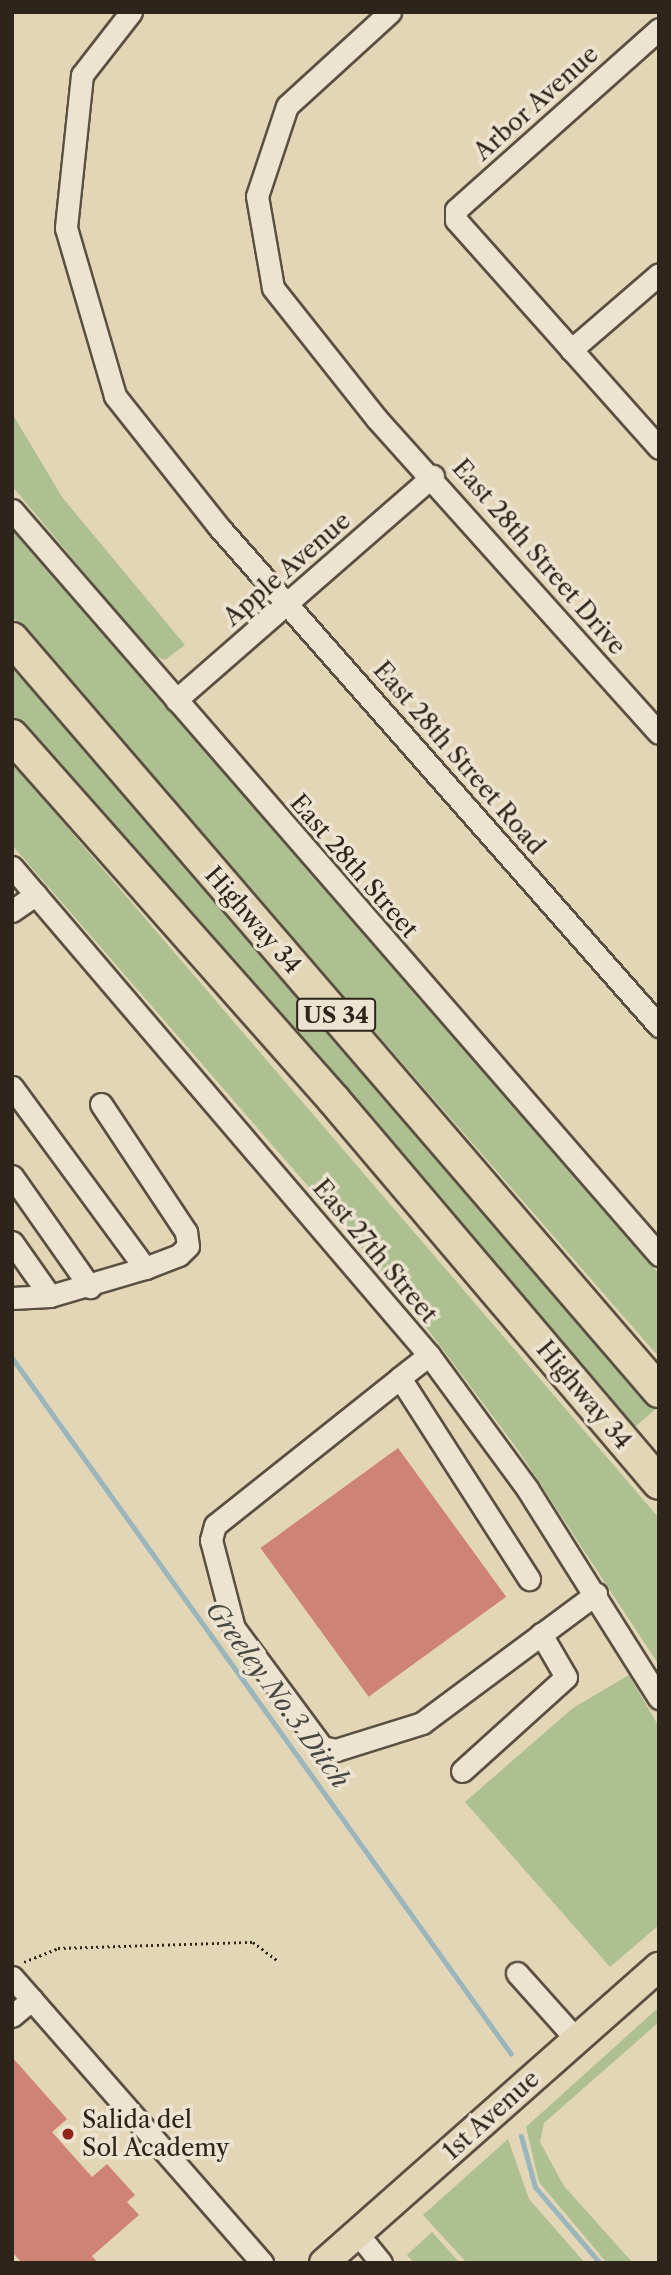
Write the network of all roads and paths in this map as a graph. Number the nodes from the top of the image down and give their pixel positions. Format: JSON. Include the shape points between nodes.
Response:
{"nodes":[{"id":1,"x":131,"y":12,"type":"edge"},
{"id":2,"x":390,"y":12,"type":"edge"},
{"id":3,"x":659,"y":29,"type":"edge"},
{"id":4,"x":659,"y":274,"type":"edge"},
{"id":5,"x":571,"y":350,"type":"junction"},
{"id":6,"x":659,"y":448,"type":"edge"},
{"id":7,"x":433,"y":476,"type":"junction"},
{"id":8,"x":12,"y":510,"type":"edge"},
{"id":9,"x":288,"y":603,"type":"junction"},
{"id":10,"x":12,"y":639,"type":"edge"},
{"id":11,"x":176,"y":701,"type":"junction"},
{"id":12,"x":659,"y":733,"type":"edge"},
{"id":13,"x":12,"y":736,"type":"edge"},
{"id":14,"x":12,"y":867,"type":"edge"},
{"id":15,"x":36,"y":894,"type":"junction"},
{"id":16,"x":12,"y":911,"type":"edge"},
{"id":17,"x":654,"y":1011,"type":"edge"},
{"id":18,"x":12,"y":1087,"type":"edge"},
{"id":19,"x":101,"y":1104,"type":"dead end"},
{"id":20,"x":12,"y":1176,"type":"edge"},
{"id":21,"x":12,"y":1242,"type":"edge"},
{"id":22,"x":659,"y":1255,"type":"edge"},
{"id":23,"x":145,"y":1268,"type":"junction"},
{"id":24,"x":90,"y":1287,"type":"junction"},
{"id":25,"x":50,"y":1296,"type":"junction"},
{"id":26,"x":12,"y":1298,"type":"edge"},
{"id":27,"x":429,"y":1355,"type":"junction"},
{"id":28,"x":400,"y":1378,"type":"junction"},
{"id":29,"x":659,"y":1391,"type":"edge"},
{"id":30,"x":659,"y":1483,"type":"edge"},
{"id":31,"x":528,"y":1579,"type":"dead end"},
{"id":32,"x":596,"y":1594,"type":"junction"},
{"id":33,"x":541,"y":1634,"type":"junction"},
{"id":34,"x":659,"y":1698,"type":"edge"},
{"id":35,"x":462,"y":1771,"type":"dead end"},
{"id":36,"x":278,"y":1961,"type":"dead end"},
{"id":37,"x":659,"y":1967,"type":"edge"},
{"id":38,"x":12,"y":1969,"type":"edge"},
{"id":39,"x":517,"y":1973,"type":"dead end"},
{"id":40,"x":12,"y":1977,"type":"edge"},
{"id":41,"x":32,"y":1999,"type":"junction"},
{"id":42,"x":12,"y":2016,"type":"edge"},
{"id":43,"x":576,"y":2039,"type":"junction"},
{"id":44,"x":357,"y":2233,"type":"junction"},
{"id":45,"x":262,"y":2263,"type":"edge"},
{"id":46,"x":324,"y":2263,"type":"edge"},
{"id":47,"x":381,"y":2263,"type":"edge"}],
"edges":[{"from":1,"to":9,"type":"street","name":"East 28th Street Road","via":[[82,75],[66,228],[115,396],[218,526]]},
{"from":2,"to":7,"type":"street","name":"East 28th Street Drive","via":[[287,106],[257,196],[273,288],[376,418]]},
{"from":3,"to":5,"type":"street","name":"Arbor Avenue","via":[[456,210],[456,220]]},
{"from":4,"to":5,"type":"street"},
{"from":5,"to":6,"type":"street"},
{"from":7,"to":9,"type":"street","name":"Apple Avenue"},
{"from":7,"to":12,"type":"street","name":"East 28th Street Drive"},
{"from":8,"to":11,"type":"street","name":"East 28th Street"},
{"from":9,"to":11,"type":"street","name":"Apple Avenue"},
{"from":9,"to":17,"type":"street","name":"East 28th Street Road"},
{"from":10,"to":29,"type":"highway","name":"Highway 34","number":"US 34"},
{"from":11,"to":22,"type":"street","name":"East 28th Street"},
{"from":13,"to":30,"type":"highway","name":"Highway 34","number":"US 34","via":[[334,1100]]},
{"from":14,"to":15,"type":"street","name":"East 27th Street"},
{"from":15,"to":16,"type":"street"},
{"from":15,"to":27,"type":"street","name":"East 27th Street"},
{"from":18,"to":23,"type":"street"},
{"from":19,"to":23,"type":"street","via":[[186,1232],[188,1245],[179,1255]]},
{"from":20,"to":24,"type":"street"},
{"from":21,"to":25,"type":"street"},
{"from":23,"to":24,"type":"street"},
{"from":24,"to":25,"type":"street"},
{"from":25,"to":26,"type":"street"},
{"from":27,"to":28,"type":"street"},
{"from":27,"to":32,"type":"street","name":"East 27th Street"},
{"from":28,"to":31,"type":"street"},
{"from":28,"to":33,"type":"street","via":[[215,1524],[211,1539],[234,1628],[322,1746],[336,1750],[422,1723]]},
{"from":32,"to":33,"type":"street"},
{"from":32,"to":34,"type":"street","name":"East 27th Street"},
{"from":33,"to":35,"type":"street","via":[[566,1677]]},
{"from":36,"to":38,"type":"path","via":[[253,1942],[58,1948]]},
{"from":37,"to":43,"type":"main road","name":"1st Avenue"},
{"from":39,"to":43,"type":"street"},
{"from":40,"to":41,"type":"street"},
{"from":41,"to":42,"type":"street"},
{"from":41,"to":45,"type":"street"},
{"from":43,"to":44,"type":"main road","name":"1st Avenue"},
{"from":44,"to":46,"type":"main road","name":"1st Avenue"},
{"from":44,"to":47,"type":"street"}]}
